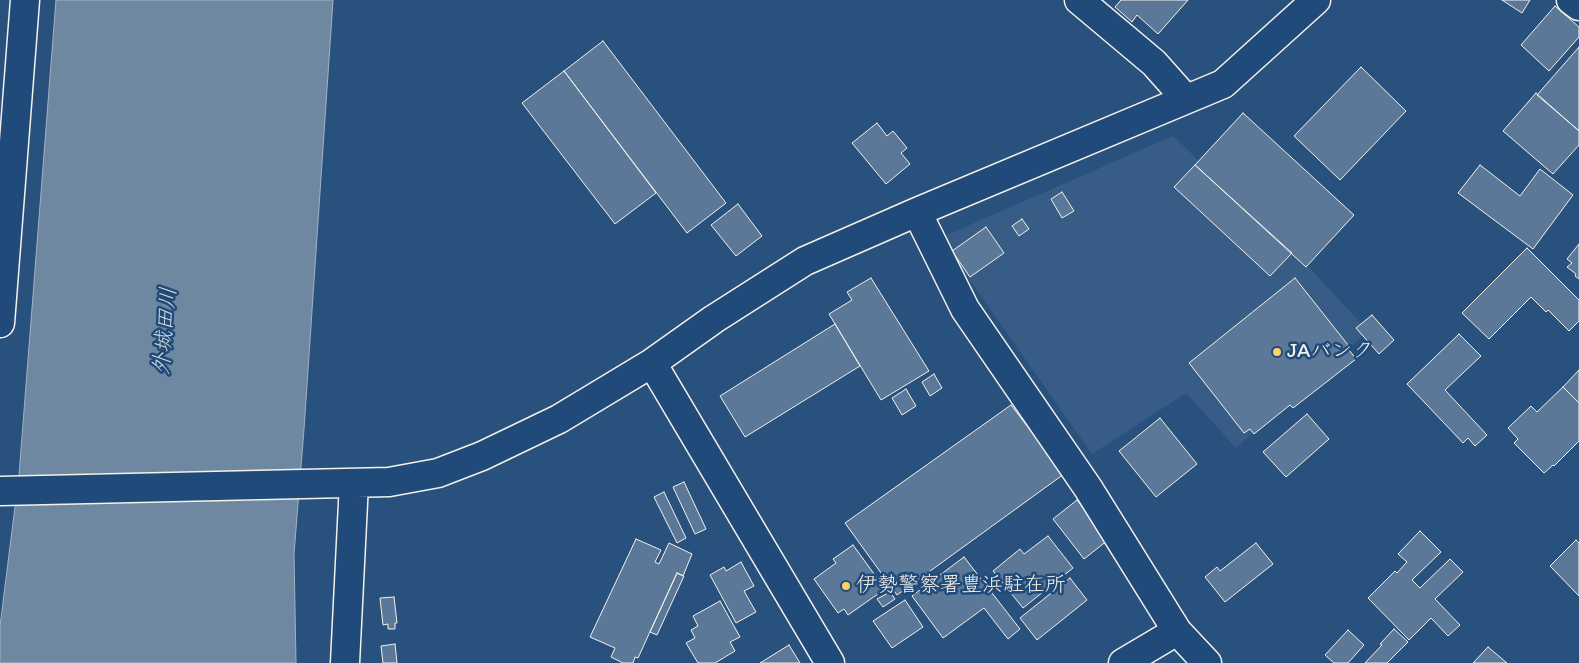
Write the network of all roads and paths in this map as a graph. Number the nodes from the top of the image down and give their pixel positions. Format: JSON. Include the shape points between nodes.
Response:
{"nodes":[{"id":1,"x":25,"y":0,"type":"edge"},
{"id":2,"x":1079,"y":0,"type":"edge"},
{"id":3,"x":1316,"y":0,"type":"edge"},
{"id":4,"x":1571,"y":0,"type":"edge"},
{"id":5,"x":1579,"y":6,"type":"edge"},
{"id":6,"x":1186,"y":99,"type":"junction"},
{"id":7,"x":916,"y":212,"type":"junction"},
{"id":8,"x":0,"y":323,"type":"edge"},
{"id":9,"x":652,"y":363,"type":"junction"},
{"id":10,"x":347,"y":483,"type":"junction"},
{"id":11,"x":2,"y":491,"type":"edge"},
{"id":12,"x":1177,"y":631,"type":"junction"},
{"id":13,"x":344,"y":663,"type":"edge"},
{"id":14,"x":830,"y":663,"type":"edge"},
{"id":15,"x":1123,"y":663,"type":"edge"},
{"id":16,"x":1207,"y":663,"type":"edge"}],
"edges":[{"from":1,"to":8,"type":"street"},
{"from":2,"to":6,"type":"street","via":[[1154,63]]},
{"from":3,"to":6,"type":"street","via":[[1223,84]]},
{"from":4,"to":5,"type":"street"},
{"from":6,"to":7,"type":"street"},
{"from":7,"to":9,"type":"street","via":[[805,261]]},
{"from":7,"to":12,"type":"street","via":[[965,309],[1088,488]]},
{"from":9,"to":10,"type":"street","via":[[558,418],[482,456],[438,473],[389,482]]},
{"from":9,"to":14,"type":"street"},
{"from":10,"to":11,"type":"street"},
{"from":10,"to":13,"type":"street"},
{"from":12,"to":15,"type":"street"},
{"from":12,"to":16,"type":"street"}]}
